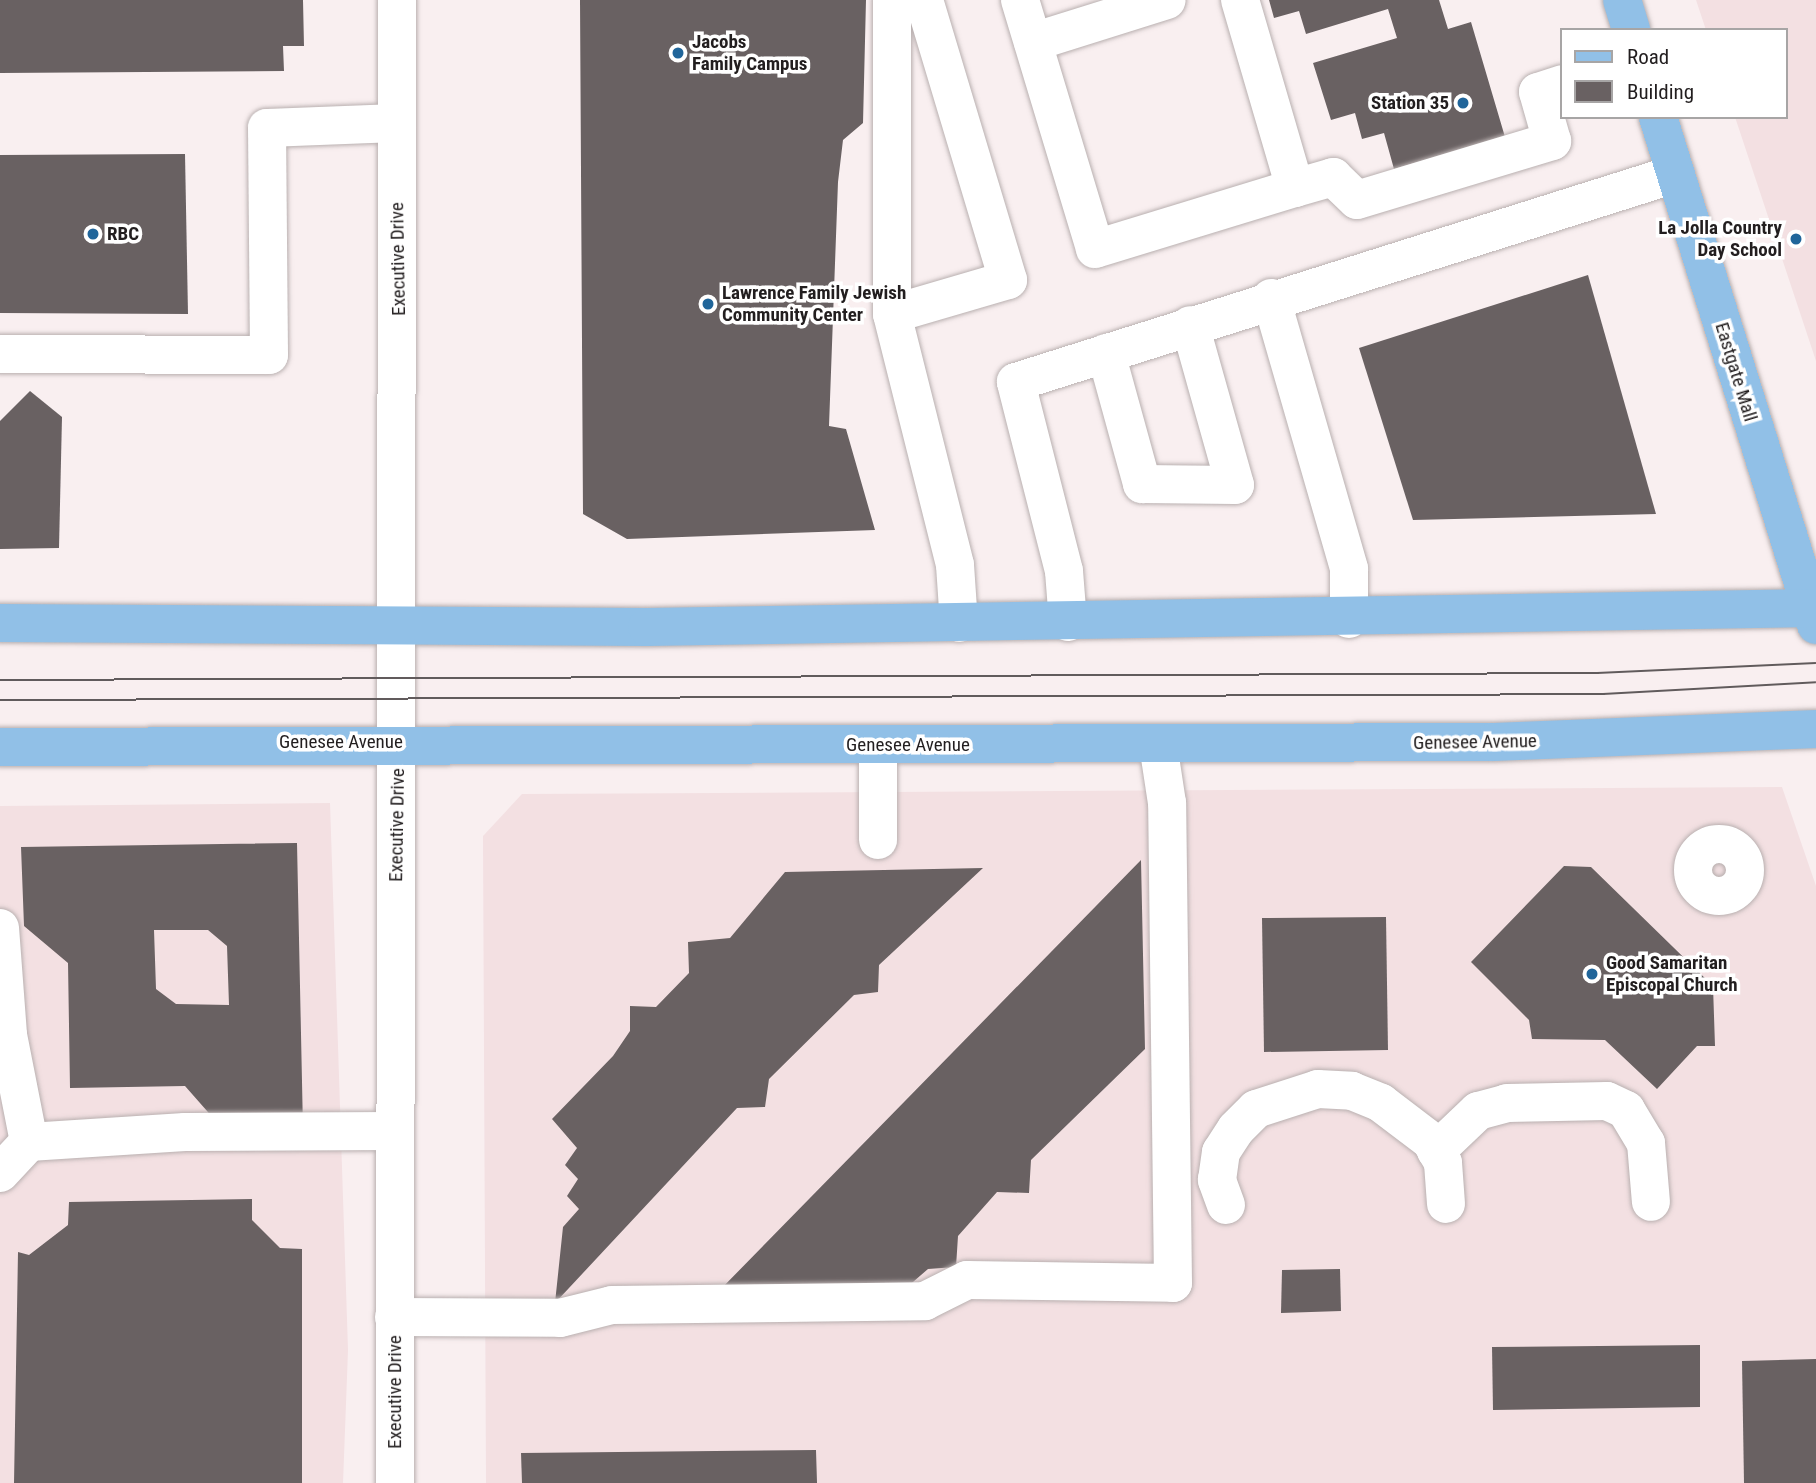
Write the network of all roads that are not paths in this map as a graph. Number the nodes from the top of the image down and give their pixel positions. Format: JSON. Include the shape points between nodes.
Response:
{"nodes":[{"id":1,"x":397,"y":0,"type":"edge"},
{"id":2,"x":892,"y":0,"type":"edge"},
{"id":3,"x":924,"y":0,"type":"edge"},
{"id":4,"x":1020,"y":0,"type":"edge"},
{"id":5,"x":1167,"y":0,"type":"edge"},
{"id":6,"x":1240,"y":0,"type":"edge"},
{"id":7,"x":1622,"y":0,"type":"edge"},
{"id":8,"x":1630,"y":28,"type":"edge"},
{"id":9,"x":1032,"y":42,"type":"junction"},
{"id":10,"x":1560,"y":85,"type":"edge"},
{"id":11,"x":1659,"y":119,"type":"edge"},
{"id":12,"x":397,"y":123,"type":"junction"},
{"id":13,"x":1675,"y":174,"type":"junction"},
{"id":14,"x":1295,"y":188,"type":"junction"},
{"id":15,"x":1271,"y":299,"type":"junction"},
{"id":16,"x":892,"y":314,"type":"junction"},
{"id":17,"x":1190,"y":325,"type":"junction"},
{"id":18,"x":1106,"y":353,"type":"junction"},
{"id":19,"x":0,"y":354,"type":"edge"},
{"id":20,"x":1814,"y":614,"type":"edge"},
{"id":21,"x":1349,"y":620,"type":"junction"},
{"id":22,"x":1068,"y":622,"type":"junction"},
{"id":23,"x":0,"y":623,"type":"edge"},
{"id":24,"x":958,"y":623,"type":"junction"},
{"id":25,"x":400,"y":628,"type":"junction"},
{"id":26,"x":1816,"y":729,"type":"edge"},
{"id":27,"x":399,"y":742,"type":"junction"},
{"id":28,"x":1158,"y":744,"type":"junction"},
{"id":29,"x":878,"y":745,"type":"junction"},
{"id":30,"x":0,"y":747,"type":"edge"},
{"id":31,"x":878,"y":840,"type":"dead end"},
{"id":32,"x":0,"y":928,"type":"edge"},
{"id":33,"x":9,"y":1083,"type":"edge"},
{"id":34,"x":394,"y":1131,"type":"junction"},
{"id":35,"x":29,"y":1142,"type":"junction"},
{"id":36,"x":1436,"y":1151,"type":"junction"},
{"id":37,"x":0,"y":1173,"type":"edge"},
{"id":38,"x":1651,"y":1202,"type":"dead end"},
{"id":39,"x":1446,"y":1204,"type":"dead end"},
{"id":40,"x":1226,"y":1205,"type":"dead end"},
{"id":41,"x":394,"y":1317,"type":"junction"},
{"id":42,"x":395,"y":1483,"type":"edge"}],
"edges":[{"from":1,"to":12,"type":"street","name":"Executive Drive"},
{"from":2,"to":16,"type":"street"},
{"from":3,"to":16,"type":"street","via":[[1008,280]]},
{"from":4,"to":9,"type":"street"},
{"from":5,"to":9,"type":"street"},
{"from":6,"to":14,"type":"street"},
{"from":7,"to":8,"type":"main road"},
{"from":9,"to":14,"type":"street","via":[[1095,249]]},
{"from":10,"to":14,"type":"street","via":[[1538,92],[1552,141],[1357,200],[1333,177]]},
{"from":11,"to":13,"type":"main road","name":"Eastgate Mall"},
{"from":12,"to":19,"type":"street","via":[[267,128],[270,355]]},
{"from":12,"to":25,"type":"street","name":"Executive Drive"},
{"from":13,"to":15,"type":"street"},
{"from":13,"to":20,"type":"main road","name":"Eastgate Mall"},
{"from":15,"to":17,"type":"street"},
{"from":15,"to":21,"type":"street","via":[[1349,569]]},
{"from":16,"to":24,"type":"street","via":[[955,565]]},
{"from":17,"to":18,"type":"street"},
{"from":17,"to":18,"type":"street","via":[[1235,485],[1142,484]]},
{"from":18,"to":22,"type":"street","via":[[1016,382],[1064,570]]},
{"from":20,"to":21,"type":"main road"},
{"from":21,"to":22,"type":"main road"},
{"from":22,"to":24,"type":"main road"},
{"from":23,"to":25,"type":"main road"},
{"from":24,"to":25,"type":"main road"},
{"from":25,"to":27,"type":"street","name":"Executive Drive"},
{"from":26,"to":28,"type":"main road","name":"Genesee Avenue","via":[[1494,742]]},
{"from":27,"to":29,"type":"main road","name":"Genesee Avenue"},
{"from":27,"to":30,"type":"main road","name":"Genesee Avenue"},
{"from":27,"to":34,"type":"street","name":"Executive Drive"},
{"from":28,"to":29,"type":"main road","name":"Genesee Avenue"},
{"from":28,"to":41,"type":"street","via":[[1167,803],[1173,1283],[967,1280],[925,1301],[612,1305],[560,1318]]},
{"from":29,"to":31,"type":"street"},
{"from":32,"to":33,"type":"street"},
{"from":33,"to":35,"type":"street"},
{"from":34,"to":35,"type":"street","via":[[186,1132]]},
{"from":34,"to":41,"type":"street","name":"Executive Drive"},
{"from":35,"to":37,"type":"street"},
{"from":36,"to":38,"type":"street","via":[[1478,1111],[1507,1103],[1607,1101],[1626,1110],[1646,1143]]},
{"from":36,"to":39,"type":"street"},
{"from":36,"to":40,"type":"street","via":[[1405,1119],[1352,1091],[1288,1096],[1256,1109],[1222,1152],[1217,1180]]},
{"from":41,"to":42,"type":"street","name":"Executive Drive"}]}
